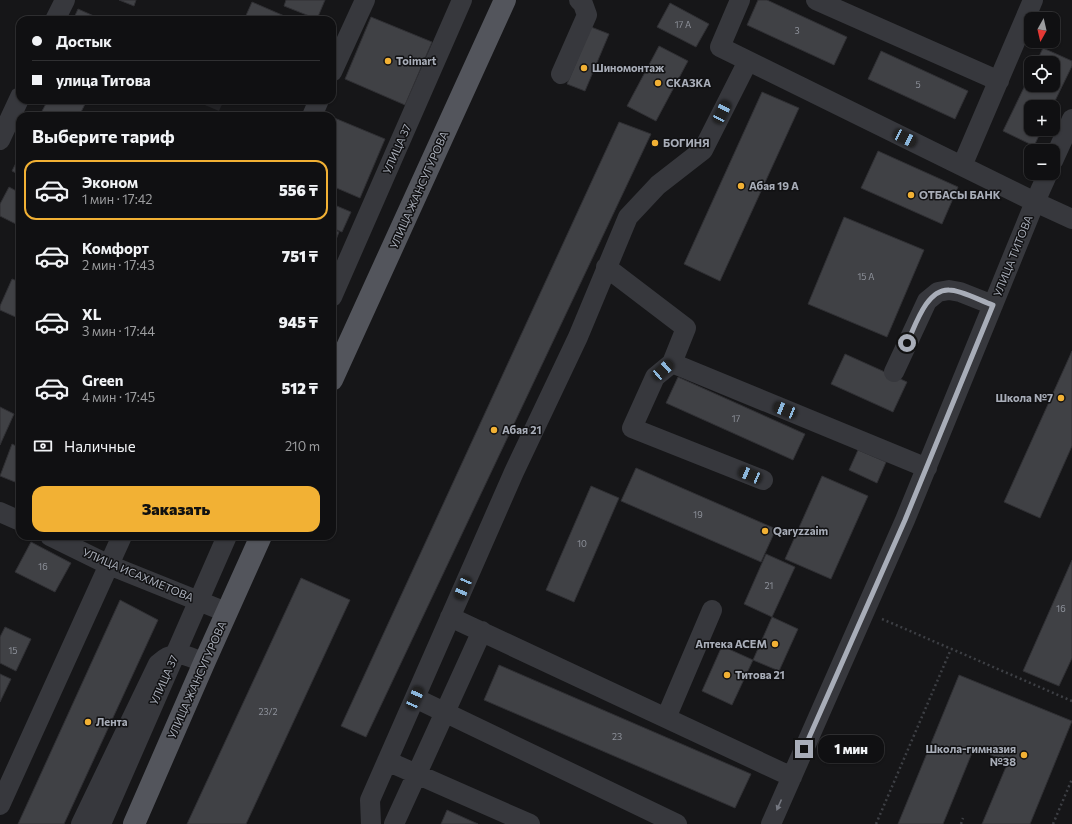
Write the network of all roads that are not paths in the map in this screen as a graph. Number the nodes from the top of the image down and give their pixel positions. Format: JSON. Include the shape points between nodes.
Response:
{"nodes":[{"id":1,"x":65,"y":0,"type":"edge"},
{"id":2,"x":365,"y":0,"type":"edge"},
{"id":3,"x":462,"y":0,"type":"edge"},
{"id":4,"x":505,"y":0,"type":"edge"},
{"id":5,"x":579,"y":0,"type":"edge"},
{"id":6,"x":740,"y":0,"type":"edge"},
{"id":7,"x":816,"y":0,"type":"edge"},
{"id":8,"x":1033,"y":0,"type":"edge"},
{"id":9,"x":58,"y":16,"type":"edge"},
{"id":10,"x":748,"y":61,"type":"junction"},
{"id":11,"x":336,"y":63,"type":"edge"},
{"id":12,"x":561,"y":74,"type":"dead end"},
{"id":13,"x":999,"y":81,"type":"junction"},
{"id":14,"x":17,"y":104,"type":"edge"},
{"id":15,"x":1072,"y":119,"type":"edge"},
{"id":16,"x":0,"y":140,"type":"edge"},
{"id":17,"x":1060,"y":146,"type":"edge"},
{"id":18,"x":962,"y":166,"type":"junction"},
{"id":19,"x":1045,"y":180,"type":"edge"},
{"id":20,"x":1035,"y":202,"type":"junction"},
{"id":21,"x":1072,"y":219,"type":"edge"},
{"id":22,"x":606,"y":267,"type":"junction"},
{"id":23,"x":336,"y":288,"type":"edge"},
{"id":24,"x":993,"y":305,"type":"junction"},
{"id":25,"x":672,"y":363,"type":"junction"},
{"id":26,"x":336,"y":371,"type":"edge"},
{"id":27,"x":894,"y":372,"type":"dead end"},
{"id":28,"x":927,"y":468,"type":"junction"},
{"id":29,"x":763,"y":480,"type":"dead end"},
{"id":30,"x":0,"y":512,"type":"edge"},
{"id":31,"x":16,"y":519,"type":"edge"},
{"id":32,"x":58,"y":540,"type":"edge"},
{"id":33,"x":120,"y":540,"type":"edge"},
{"id":34,"x":225,"y":540,"type":"edge"},
{"id":35,"x":259,"y":540,"type":"edge"},
{"id":36,"x":109,"y":565,"type":"junction"},
{"id":37,"x":712,"y":610,"type":"dead end"},
{"id":38,"x":226,"y":612,"type":"junction"},
{"id":39,"x":450,"y":617,"type":"junction"},
{"id":40,"x":482,"y":631,"type":"junction"},
{"id":41,"x":204,"y":663,"type":"junction"},
{"id":42,"x":415,"y":698,"type":"junction"},
{"id":43,"x":446,"y":713,"type":"junction"},
{"id":44,"x":666,"y":718,"type":"junction"},
{"id":45,"x":387,"y":761,"type":"junction"},
{"id":46,"x":416,"y":774,"type":"junction"},
{"id":47,"x":792,"y":777,"type":"junction"},
{"id":48,"x":0,"y":805,"type":"edge"},
{"id":49,"x":81,"y":824,"type":"edge"},
{"id":50,"x":101,"y":824,"type":"edge"},
{"id":51,"x":134,"y":824,"type":"edge"},
{"id":52,"x":371,"y":824,"type":"edge"},
{"id":53,"x":394,"y":824,"type":"edge"},
{"id":54,"x":530,"y":824,"type":"edge"},
{"id":55,"x":677,"y":824,"type":"edge"},
{"id":56,"x":771,"y":824,"type":"edge"}],
"edges":[{"from":1,"to":9,"type":"street"},
{"from":2,"to":11,"type":"street"},
{"from":3,"to":23,"type":"street","name":"УЛИЦА 37"},
{"from":4,"to":26,"type":"main road","name":"УЛИЦА ЖАНСУГУРОВА"},
{"from":5,"to":12,"type":"street","via":[[584,4],[587,15]]},
{"from":6,"to":10,"type":"street","via":[[720,47]]},
{"from":7,"to":13,"type":"street"},
{"from":8,"to":13,"type":"street"},
{"from":10,"to":18,"type":"street"},
{"from":10,"to":22,"type":"street","via":[[703,150],[658,185],[628,217]]},
{"from":13,"to":18,"type":"street"},
{"from":14,"to":16,"type":"street"},
{"from":15,"to":17,"type":"street"},
{"from":18,"to":20,"type":"street"},
{"from":19,"to":20,"type":"street","name":"УЛИЦА ТИТОВА"},
{"from":20,"to":21,"type":"street"},
{"from":20,"to":24,"type":"street","name":"УЛИЦА ТИТОВА"},
{"from":22,"to":25,"type":"street","via":[[686,328]]},
{"from":22,"to":39,"type":"street","via":[[578,337],[514,472]]},
{"from":24,"to":27,"type":"street","via":[[960,292],[938,292],[927,301]]},
{"from":24,"to":28,"type":"street","name":"УЛИЦА ТИТОВА"},
{"from":25,"to":28,"type":"street"},
{"from":25,"to":29,"type":"street","via":[[655,377],[632,428]]},
{"from":28,"to":47,"type":"street","name":"УЛИЦА ТИТОВА"},
{"from":30,"to":31,"type":"street"},
{"from":32,"to":36,"type":"street","name":"УЛИЦА ИСАХМЕТОВА"},
{"from":33,"to":36,"type":"street"},
{"from":34,"to":50,"type":"street","name":"УЛИЦА 37"},
{"from":35,"to":38,"type":"main road","name":"УЛИЦА ЖАНСУГУРОВА"},
{"from":36,"to":38,"type":"street","name":"УЛИЦА ИСАХМЕТОВА"},
{"from":36,"to":48,"type":"street"},
{"from":37,"to":44,"type":"street"},
{"from":38,"to":41,"type":"main road","name":"УЛИЦА ЖАНСУГУРОВА"},
{"from":39,"to":40,"type":"street"},
{"from":39,"to":42,"type":"street"},
{"from":40,"to":43,"type":"street"},
{"from":40,"to":44,"type":"street"},
{"from":41,"to":49,"type":"street","via":[[191,656],[174,654],[158,664]]},
{"from":41,"to":51,"type":"main road","name":"УЛИЦА ЖАНСУГУРОВА"},
{"from":42,"to":43,"type":"street"},
{"from":42,"to":45,"type":"street"},
{"from":43,"to":46,"type":"street"},
{"from":43,"to":55,"type":"street"},
{"from":44,"to":47,"type":"street"},
{"from":45,"to":46,"type":"street"},
{"from":45,"to":52,"type":"street","via":[[370,800]]},
{"from":46,"to":53,"type":"street"},
{"from":46,"to":54,"type":"street"},
{"from":47,"to":56,"type":"street","name":"УЛИЦА ТИТОВА","one_way":true}]}
